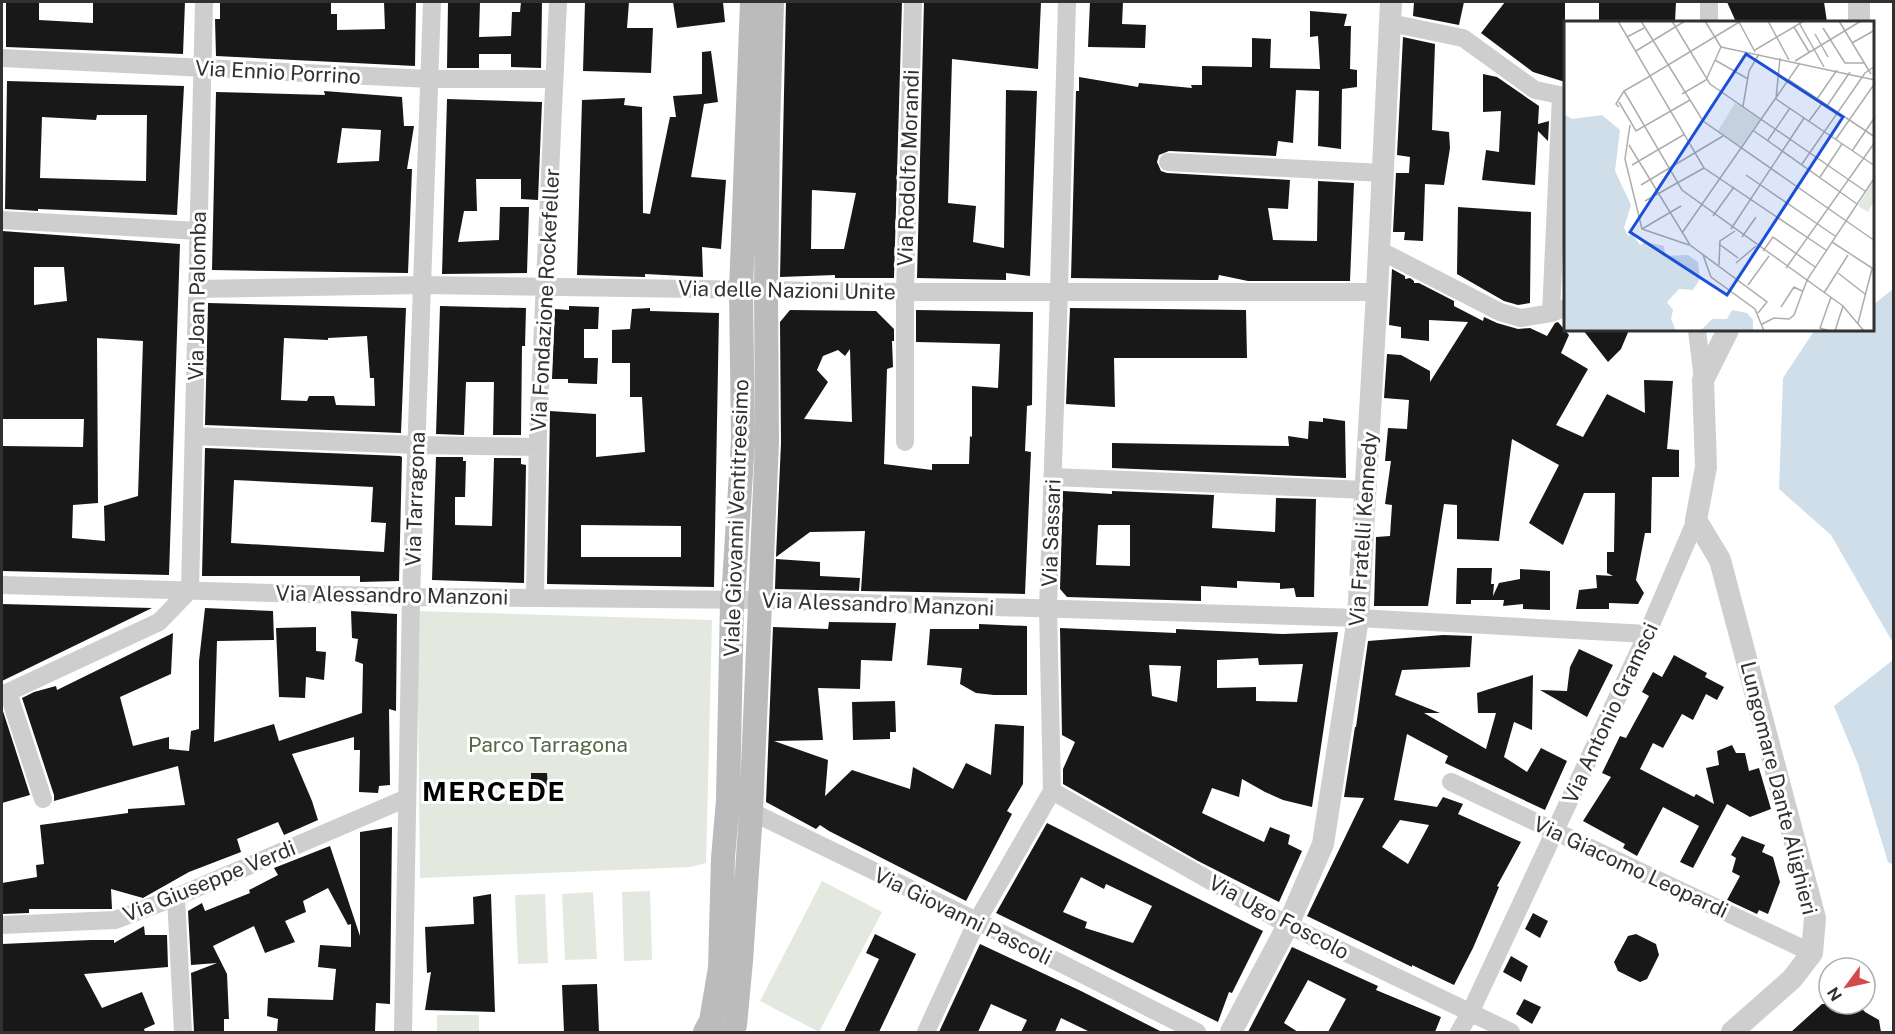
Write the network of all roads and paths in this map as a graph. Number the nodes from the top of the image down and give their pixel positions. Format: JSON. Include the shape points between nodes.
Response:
{"nodes":[{"id":1,"x":204,"y":2,"type":"edge"},
{"id":2,"x":432,"y":2,"type":"edge"},
{"id":3,"x":558,"y":2,"type":"edge"},
{"id":4,"x":752,"y":2,"type":"edge"},
{"id":5,"x":772,"y":2,"type":"edge"},
{"id":6,"x":913,"y":2,"type":"edge"},
{"id":7,"x":1066,"y":2,"type":"edge"},
{"id":8,"x":1710,"y":2,"type":"edge"},
{"id":9,"x":1859,"y":2,"type":"edge"},
{"id":10,"x":1390,"y":12,"type":"edge"},
{"id":11,"x":1709,"y":21,"type":"edge"},
{"id":12,"x":1859,"y":21,"type":"edge"},
{"id":13,"x":2,"y":58,"type":"edge"},
{"id":14,"x":203,"y":68,"type":"junction"},
{"id":15,"x":554,"y":79,"type":"junction"},
{"id":16,"x":429,"y":80,"type":"junction"},
{"id":17,"x":1563,"y":96,"type":"edge"},
{"id":18,"x":758,"y":126,"type":"junction"},
{"id":19,"x":1168,"y":162,"type":"dead end"},
{"id":20,"x":1383,"y":173,"type":"junction"},
{"id":21,"x":2,"y":220,"type":"edge"},
{"id":22,"x":199,"y":231,"type":"junction"},
{"id":23,"x":1379,"y":250,"type":"junction"},
{"id":24,"x":422,"y":285,"type":"junction"},
{"id":25,"x":545,"y":287,"type":"junction"},
{"id":26,"x":197,"y":289,"type":"junction"},
{"id":27,"x":741,"y":290,"type":"junction"},
{"id":28,"x":766,"y":291,"type":"junction"},
{"id":29,"x":1059,"y":291,"type":"junction"},
{"id":30,"x":905,"y":292,"type":"junction"},
{"id":31,"x":1377,"y":292,"type":"junction"},
{"id":32,"x":1558,"y":310,"type":"edge"},
{"id":33,"x":1697,"y":332,"type":"edge"},
{"id":34,"x":1727,"y":332,"type":"edge"},
{"id":35,"x":1703,"y":380,"type":"junction"},
{"id":36,"x":194,"y":436,"type":"junction"},
{"id":37,"x":742,"y":441,"type":"junction"},
{"id":38,"x":767,"y":442,"type":"junction"},
{"id":39,"x":905,"y":442,"type":"dead end"},
{"id":40,"x":417,"y":445,"type":"junction"},
{"id":41,"x":538,"y":447,"type":"junction"},
{"id":42,"x":1053,"y":477,"type":"junction"},
{"id":43,"x":1366,"y":490,"type":"junction"},
{"id":44,"x":1696,"y":520,"type":"junction"},
{"id":45,"x":2,"y":585,"type":"edge"},
{"id":46,"x":190,"y":590,"type":"junction"},
{"id":47,"x":411,"y":597,"type":"junction"},
{"id":48,"x":535,"y":598,"type":"junction"},
{"id":49,"x":760,"y":600,"type":"junction"},
{"id":50,"x":732,"y":601,"type":"junction"},
{"id":51,"x":1048,"y":608,"type":"junction"},
{"id":52,"x":1358,"y":618,"type":"junction"},
{"id":53,"x":1647,"y":634,"type":"junction"},
{"id":54,"x":5,"y":693,"type":"edge"},
{"id":55,"x":1451,"y":782,"type":"dead end"},
{"id":56,"x":1052,"y":791,"type":"junction"},
{"id":57,"x":407,"y":798,"type":"junction"},
{"id":58,"x":43,"y":799,"type":"dead end"},
{"id":59,"x":728,"y":800,"type":"junction"},
{"id":60,"x":751,"y":812,"type":"junction"},
{"id":61,"x":1554,"y":831,"type":"junction"},
{"id":62,"x":176,"y":897,"type":"junction"},
{"id":63,"x":977,"y":921,"type":"junction"},
{"id":64,"x":2,"y":925,"type":"edge"},
{"id":65,"x":1288,"y":926,"type":"junction"},
{"id":66,"x":1812,"y":953,"type":"junction"},
{"id":67,"x":1470,"y":1013,"type":"junction"},
{"id":68,"x":183,"y":1032,"type":"edge"},
{"id":69,"x":404,"y":1032,"type":"edge"},
{"id":70,"x":705,"y":1032,"type":"edge"},
{"id":71,"x":732,"y":1032,"type":"edge"},
{"id":72,"x":926,"y":1032,"type":"edge"},
{"id":73,"x":1197,"y":1032,"type":"edge"},
{"id":74,"x":1231,"y":1032,"type":"edge"},
{"id":75,"x":1460,"y":1032,"type":"edge"},
{"id":76,"x":1510,"y":1032,"type":"edge"},
{"id":77,"x":1732,"y":1032,"type":"edge"}],
"edges":[{"from":1,"to":14,"type":"street","name":"Via Joan Palomba"},
{"from":2,"to":16,"type":"street","name":"Via Tarragona"},
{"from":3,"to":15,"type":"street","name":"Via Fondazione Rockefeller"},
{"from":4,"to":18,"type":"main road","name":"Viale Giovanni Ventitreesimo"},
{"from":5,"to":18,"type":"main road","name":"Viale Giovanni Ventitreesimo"},
{"from":6,"to":30,"type":"street","name":"Via Rodolfo Morandi"},
{"from":7,"to":29,"type":"street","name":"Via Sassari"},
{"from":8,"to":11,"type":"street"},
{"from":9,"to":12,"type":"street"},
{"from":10,"to":17,"type":"street","via":[[1463,38],[1535,90]]},
{"from":10,"to":20,"type":"street","name":"Via Fratelli Kennedy"},
{"from":13,"to":14,"type":"street","name":"Via Ennio Porrino"},
{"from":14,"to":16,"type":"street","name":"Via Ennio Porrino"},
{"from":14,"to":22,"type":"street","name":"Via Joan Palomba"},
{"from":15,"to":16,"type":"street","name":"Via Ennio Porrino"},
{"from":15,"to":25,"type":"street","name":"Via Fondazione Rockefeller"},
{"from":16,"to":24,"type":"street","name":"Via Tarragona"},
{"from":17,"to":32,"type":"street"},
{"from":18,"to":27,"type":"main road","name":"Viale Giovanni Ventitreesimo"},
{"from":18,"to":28,"type":"main road","name":"Viale Giovanni Ventitreesimo"},
{"from":19,"to":20,"type":"street"},
{"from":20,"to":23,"type":"street","name":"Via Fratelli Kennedy"},
{"from":21,"to":22,"type":"street"},
{"from":22,"to":26,"type":"street","name":"Via Joan Palomba"},
{"from":23,"to":31,"type":"street","name":"Via Fratelli Kennedy"},
{"from":23,"to":32,"type":"street","via":[[1500,312],[1521,318]]},
{"from":24,"to":25,"type":"street","name":"Via delle Nazioni Unite"},
{"from":24,"to":26,"type":"street","name":"Via delle Nazioni Unite"},
{"from":24,"to":40,"type":"street","name":"Via Tarragona"},
{"from":25,"to":27,"type":"street","name":"Via delle Nazioni Unite"},
{"from":25,"to":41,"type":"street","name":"Via Fondazione Rockefeller"},
{"from":26,"to":36,"type":"street","name":"Via Joan Palomba"},
{"from":27,"to":28,"type":"street","name":"Via delle Nazioni Unite"},
{"from":27,"to":37,"type":"main road","name":"Viale Giovanni Ventitreesimo"},
{"from":28,"to":30,"type":"street","name":"Via delle Nazioni Unite"},
{"from":28,"to":38,"type":"main road","name":"Viale Giovanni Ventitreesimo"},
{"from":29,"to":30,"type":"street","name":"Via delle Nazioni Unite"},
{"from":29,"to":31,"type":"street","name":"Via delle Nazioni Unite"},
{"from":29,"to":42,"type":"street","name":"Via Sassari"},
{"from":30,"to":39,"type":"street","name":"Via Rodolfo Morandi"},
{"from":31,"to":43,"type":"street","name":"Via Fratelli Kennedy"},
{"from":33,"to":35,"type":"street"},
{"from":34,"to":35,"type":"street"},
{"from":35,"to":44,"type":"street","name":"Via Antonio Gramsci","via":[[1706,467]]},
{"from":36,"to":40,"type":"street"},
{"from":36,"to":46,"type":"street","name":"Via Joan Palomba"},
{"from":37,"to":38,"type":"main road"},
{"from":37,"to":50,"type":"main road","name":"Viale Giovanni Ventitreesimo"},
{"from":38,"to":49,"type":"main road","name":"Viale Giovanni Ventitreesimo"},
{"from":40,"to":41,"type":"street"},
{"from":40,"to":47,"type":"street","name":"Via Tarragona"},
{"from":41,"to":48,"type":"street","name":"Via Fondazione Rockefeller"},
{"from":42,"to":43,"type":"street"},
{"from":42,"to":51,"type":"street","name":"Via Sassari"},
{"from":43,"to":52,"type":"street","name":"Via Fratelli Kennedy"},
{"from":44,"to":53,"type":"street","name":"Via Antonio Gramsci"},
{"from":44,"to":66,"type":"street","name":"Lungomare Dante Alighieri","via":[[1723,571],[1815,918]]},
{"from":45,"to":46,"type":"street","name":"Via Alessandro Manzoni"},
{"from":46,"to":47,"type":"street","name":"Via Alessandro Manzoni"},
{"from":46,"to":54,"type":"street","via":[[159,622]]},
{"from":47,"to":48,"type":"street","name":"Via Alessandro Manzoni"},
{"from":47,"to":57,"type":"street","name":"Via Tarragona"},
{"from":48,"to":50,"type":"street","name":"Via Alessandro Manzoni"},
{"from":49,"to":50,"type":"street","name":"Via Alessandro Manzoni"},
{"from":49,"to":51,"type":"street","name":"Via Alessandro Manzoni"},
{"from":49,"to":60,"type":"main road","name":"Viale Giovanni Ventitreesimo"},
{"from":50,"to":59,"type":"main road","name":"Viale Giovanni Ventitreesimo"},
{"from":51,"to":52,"type":"street","name":"Via Alessandro Manzoni"},
{"from":51,"to":56,"type":"street","name":"Via Sassari"},
{"from":52,"to":53,"type":"street","name":"Via Alessandro Manzoni"},
{"from":52,"to":65,"type":"street","name":"Via Fratelli Kennedy","via":[[1323,844]]},
{"from":53,"to":61,"type":"street","name":"Via Antonio Gramsci"},
{"from":54,"to":58,"type":"street"},
{"from":55,"to":61,"type":"street","name":"Via Giacomo Leopardi"},
{"from":56,"to":63,"type":"street"},
{"from":56,"to":65,"type":"street","name":"Via Ugo Foscolo"},
{"from":57,"to":62,"type":"street","name":"Via Giuseppe Verdi"},
{"from":57,"to":69,"type":"street","name":"Via Tarragona"},
{"from":59,"to":60,"type":"street","name":"Via Giovanni Pascoli"},
{"from":59,"to":70,"type":"main road","name":"Viale Giovanni Ventitreesimo","via":[[720,968],[711,1021]]},
{"from":60,"to":63,"type":"street","name":"Via Giovanni Pascoli"},
{"from":60,"to":71,"type":"main road","name":"Viale Giovanni Ventitreesimo"},
{"from":61,"to":66,"type":"street","name":"Via Giacomo Leopardi"},
{"from":61,"to":67,"type":"street","name":"Via Antonio Gramsci"},
{"from":62,"to":64,"type":"street","name":"Via Giuseppe Verdi","via":[[115,920]]},
{"from":62,"to":68,"type":"street"},
{"from":63,"to":72,"type":"street"},
{"from":63,"to":73,"type":"street","name":"Via Giovanni Pascoli"},
{"from":65,"to":67,"type":"street","name":"Via Ugo Foscolo"},
{"from":65,"to":74,"type":"street","name":"Via Fratelli Kennedy"},
{"from":66,"to":77,"type":"street","via":[[1792,979]]},
{"from":67,"to":75,"type":"street","name":"Via Antonio Gramsci"},
{"from":67,"to":76,"type":"street","name":"Via Ugo Foscolo"}]}
